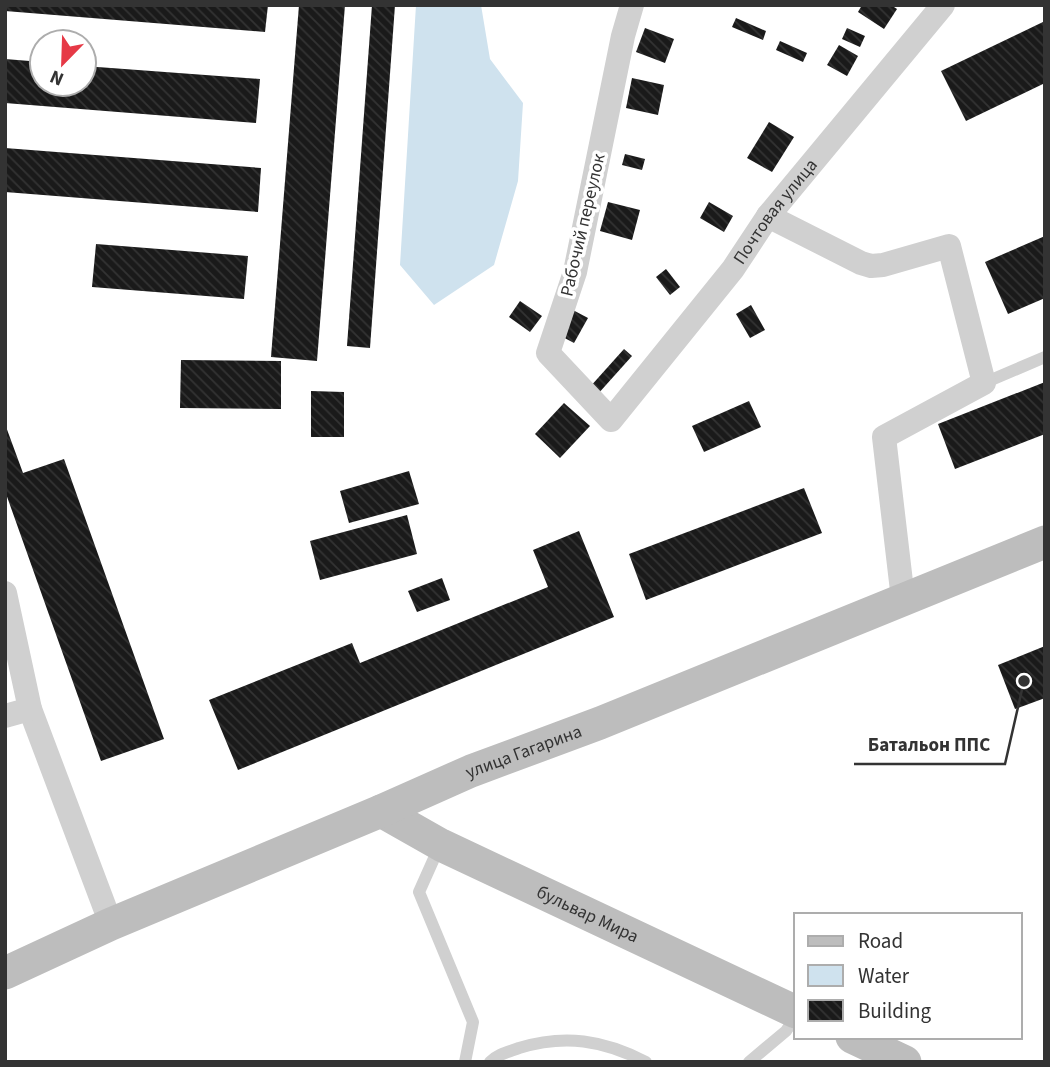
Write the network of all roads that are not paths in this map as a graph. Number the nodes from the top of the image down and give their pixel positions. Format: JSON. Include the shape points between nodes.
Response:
{"nodes":[{"id":1,"x":632,"y":5,"type":"edge"},
{"id":2,"x":943,"y":5,"type":"edge"},
{"id":3,"x":768,"y":216,"type":"junction"},
{"id":4,"x":1045,"y":357,"type":"edge"},
{"id":5,"x":984,"y":383,"type":"junction"},
{"id":6,"x":611,"y":420,"type":"joint"},
{"id":7,"x":1045,"y":542,"type":"edge"},
{"id":8,"x":5,"y":593,"type":"edge"},
{"id":9,"x":903,"y":599,"type":"junction"},
{"id":10,"x":30,"y":709,"type":"junction"},
{"id":11,"x":5,"y":716,"type":"edge"},
{"id":12,"x":381,"y":811,"type":"junction"},
{"id":13,"x":441,"y":845,"type":"junction"},
{"id":14,"x":111,"y":924,"type":"junction"},
{"id":15,"x":5,"y":974,"type":"edge"},
{"id":16,"x":794,"y":1013,"type":"edge"},
{"id":17,"x":794,"y":1017,"type":"edge"},
{"id":18,"x":856,"y":1039,"type":"edge"},
{"id":19,"x":465,"y":1062,"type":"edge"},
{"id":20,"x":490,"y":1062,"type":"edge"},
{"id":21,"x":646,"y":1062,"type":"edge"},
{"id":22,"x":749,"y":1062,"type":"edge"},
{"id":23,"x":905,"y":1062,"type":"edge"}],
"edges":[{"from":1,"to":6,"type":"street","name":"Рабочий переулок","via":[[575,272],[548,353]]},
{"from":2,"to":3,"type":"street","name":"Почтовая улица"},
{"from":3,"to":5,"type":"street","via":[[871,266],[948,246]]},
{"from":3,"to":6,"type":"street","name":"Почтовая улица","via":[[733,269]]},
{"from":4,"to":5,"type":"lane"},
{"from":5,"to":9,"type":"street","via":[[884,437]]},
{"from":7,"to":9,"type":"main road","name":"улица Гагарина"},
{"from":8,"to":10,"type":"street"},
{"from":9,"to":12,"type":"main road","name":"улица Гагарина"},
{"from":10,"to":11,"type":"street"},
{"from":10,"to":14,"type":"street"},
{"from":12,"to":13,"type":"main road","name":"бульвар Мира"},
{"from":12,"to":14,"type":"main road","name":"улица Гагарина"},
{"from":13,"to":16,"type":"main road","name":"бульвар Мира"},
{"from":13,"to":19,"type":"lane","via":[[419,892],[473,1022]]},
{"from":14,"to":15,"type":"main road","name":"улица Гагарина"},
{"from":17,"to":22,"type":"lane","via":[[786,1031]]},
{"from":18,"to":23,"type":"main road"},
{"from":20,"to":21,"type":"lane","via":[[497,1055],[543,1041],[582,1041],[624,1050]]}]}
